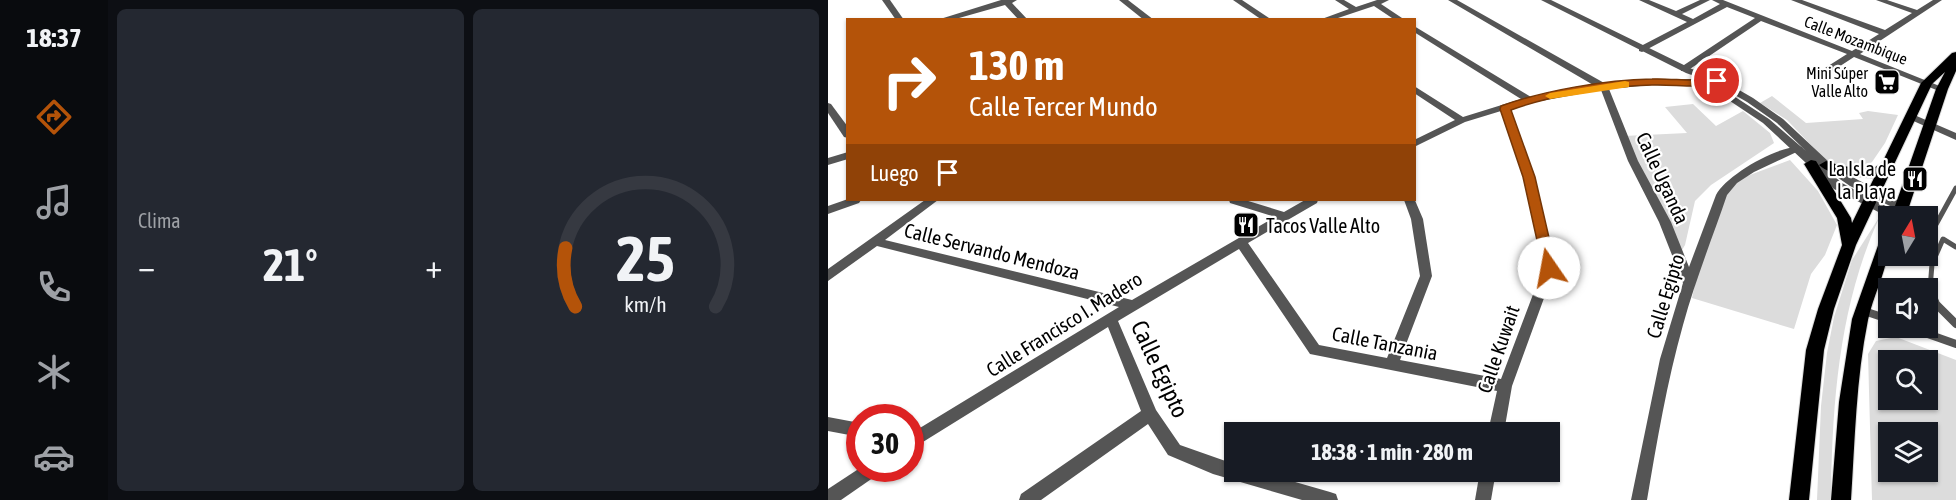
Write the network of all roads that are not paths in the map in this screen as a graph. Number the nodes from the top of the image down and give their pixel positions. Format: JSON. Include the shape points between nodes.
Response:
{"nodes":[{"id":1,"x":886,"y":0,"type":"edge"},
{"id":2,"x":1143,"y":0,"type":"edge"},
{"id":3,"x":1237,"y":0,"type":"edge"},
{"id":4,"x":1340,"y":0,"type":"edge"},
{"id":5,"x":1385,"y":0,"type":"edge"},
{"id":6,"x":1452,"y":0,"type":"edge"},
{"id":7,"x":1545,"y":0,"type":"edge"},
{"id":8,"x":1643,"y":0,"type":"edge"},
{"id":9,"x":1706,"y":0,"type":"edge"},
{"id":10,"x":1716,"y":0,"type":"edge"},
{"id":11,"x":1795,"y":0,"type":"edge"},
{"id":12,"x":1880,"y":0,"type":"edge"},
{"id":13,"x":1938,"y":0,"type":"edge"},
{"id":14,"x":1009,"y":1,"type":"edge"},
{"id":15,"x":1126,"y":2,"type":"edge"},
{"id":16,"x":1375,"y":3,"type":"junction"},
{"id":17,"x":1725,"y":5,"type":"junction"},
{"id":18,"x":1354,"y":9,"type":"junction"},
{"id":19,"x":1918,"y":13,"type":"junction"},
{"id":20,"x":1677,"y":14,"type":"junction"},
{"id":21,"x":899,"y":18,"type":"edge"},
{"id":22,"x":948,"y":18,"type":"edge"},
{"id":23,"x":1022,"y":18,"type":"edge"},
{"id":24,"x":1147,"y":18,"type":"edge"},
{"id":25,"x":1265,"y":18,"type":"edge"},
{"id":26,"x":1329,"y":18,"type":"edge"},
{"id":27,"x":1398,"y":18,"type":"edge"},
{"id":28,"x":1760,"y":18,"type":"junction"},
{"id":29,"x":1694,"y":22,"type":"junction"},
{"id":30,"x":1416,"y":29,"type":"edge"},
{"id":31,"x":1884,"y":33,"type":"junction"},
{"id":32,"x":1642,"y":49,"type":"junction"},
{"id":33,"x":1851,"y":54,"type":"junction"},
{"id":34,"x":1956,"y":54,"type":"edge"},
{"id":35,"x":1956,"y":60,"type":"edge"},
{"id":36,"x":1687,"y":70,"type":"junction"},
{"id":37,"x":1828,"y":70,"type":"dead end"},
{"id":38,"x":1713,"y":82,"type":"junction"},
{"id":39,"x":1927,"y":83,"type":"junction"},
{"id":40,"x":1604,"y":87,"type":"junction"},
{"id":41,"x":1942,"y":89,"type":"junction"},
{"id":42,"x":1416,"y":90,"type":"edge"},
{"id":43,"x":1529,"y":100,"type":"junction"},
{"id":44,"x":828,"y":106,"type":"edge"},
{"id":45,"x":1505,"y":109,"type":"junction"},
{"id":46,"x":1912,"y":117,"type":"junction"},
{"id":47,"x":832,"y":118,"type":"edge"},
{"id":48,"x":1462,"y":120,"type":"junction"},
{"id":49,"x":1930,"y":126,"type":"junction"},
{"id":50,"x":846,"y":133,"type":"edge"},
{"id":51,"x":1956,"y":137,"type":"edge"},
{"id":52,"x":1416,"y":143,"type":"edge"},
{"id":53,"x":1798,"y":149,"type":"junction"},
{"id":54,"x":846,"y":156,"type":"edge"},
{"id":55,"x":828,"y":162,"type":"edge"},
{"id":56,"x":1818,"y":165,"type":"junction"},
{"id":57,"x":1886,"y":166,"type":"junction"},
{"id":58,"x":1956,"y":188,"type":"edge"},
{"id":59,"x":1871,"y":198,"type":"junction"},
{"id":60,"x":852,"y":201,"type":"edge"},
{"id":61,"x":931,"y":201,"type":"edge"},
{"id":62,"x":1237,"y":201,"type":"edge"},
{"id":63,"x":1311,"y":201,"type":"edge"},
{"id":64,"x":1410,"y":201,"type":"edge"},
{"id":65,"x":1885,"y":206,"type":"edge"},
{"id":66,"x":1900,"y":206,"type":"edge"},
{"id":67,"x":828,"y":210,"type":"edge"},
{"id":68,"x":1285,"y":216,"type":"junction"},
{"id":69,"x":1938,"y":221,"type":"edge"},
{"id":70,"x":876,"y":242,"type":"junction"},
{"id":71,"x":1241,"y":242,"type":"junction"},
{"id":72,"x":1849,"y":245,"type":"junction"},
{"id":73,"x":1956,"y":247,"type":"edge"},
{"id":74,"x":1878,"y":266,"type":"edge"},
{"id":75,"x":828,"y":276,"type":"edge"},
{"id":76,"x":1690,"y":285,"type":"junction"},
{"id":77,"x":1133,"y":305,"type":"junction"},
{"id":78,"x":1864,"y":310,"type":"junction"},
{"id":79,"x":1878,"y":315,"type":"edge"},
{"id":80,"x":1112,"y":321,"type":"junction"},
{"id":81,"x":1956,"y":324,"type":"edge"},
{"id":82,"x":1938,"y":338,"type":"edge"},
{"id":83,"x":1956,"y":344,"type":"edge"},
{"id":84,"x":1392,"y":364,"type":"junction"},
{"id":85,"x":1505,"y":386,"type":"junction"},
{"id":86,"x":1150,"y":414,"type":"junction"},
{"id":87,"x":1498,"y":422,"type":"edge"},
{"id":88,"x":828,"y":424,"type":"edge"},
{"id":89,"x":846,"y":427,"type":"edge"},
{"id":90,"x":924,"y":433,"type":"edge"},
{"id":91,"x":854,"y":482,"type":"edge"},
{"id":92,"x":1486,"y":482,"type":"edge"},
{"id":93,"x":828,"y":500,"type":"edge"},
{"id":94,"x":1027,"y":500,"type":"edge"},
{"id":95,"x":1330,"y":500,"type":"edge"},
{"id":96,"x":1483,"y":500,"type":"edge"},
{"id":97,"x":1639,"y":500,"type":"edge"},
{"id":98,"x":1799,"y":500,"type":"edge"},
{"id":99,"x":1841,"y":500,"type":"edge"}],
"edges":[{"from":1,"to":21,"type":"street"},
{"from":2,"to":15,"type":"street"},
{"from":3,"to":25,"type":"street"},
{"from":4,"to":18,"type":"street"},
{"from":5,"to":16,"type":"street"},
{"from":6,"to":40,"type":"street"},
{"from":7,"to":32,"type":"street"},
{"from":8,"to":20,"type":"street"},
{"from":9,"to":20,"type":"street"},
{"from":10,"to":17,"type":"street","name":"Calle Mozambique"},
{"from":11,"to":31,"type":"street"},
{"from":12,"to":19,"type":"street"},
{"from":13,"to":19,"type":"street"},
{"from":14,"to":22,"type":"street"},
{"from":14,"to":23,"type":"street"},
{"from":15,"to":24,"type":"street"},
{"from":16,"to":18,"type":"street"},
{"from":16,"to":27,"type":"street"},
{"from":17,"to":28,"type":"street","name":"Calle Mozambique"},
{"from":17,"to":29,"type":"street"},
{"from":18,"to":26,"type":"street"},
{"from":19,"to":31,"type":"street"},
{"from":20,"to":29,"type":"street"},
{"from":28,"to":33,"type":"street","name":"Calle Mozambique"},
{"from":28,"to":36,"type":"street"},
{"from":29,"to":32,"type":"street"},
{"from":30,"to":43,"type":"street"},
{"from":31,"to":33,"type":"street"},
{"from":32,"to":36,"type":"street"},
{"from":33,"to":37,"type":"street"},
{"from":33,"to":39,"type":"street","name":"Calle Mozambique"},
{"from":34,"to":39,"type":"main road"},
{"from":35,"to":41,"type":"main road"},
{"from":36,"to":38,"type":"street"},
{"from":38,"to":40,"type":"street"},
{"from":38,"to":53,"type":"street"},
{"from":38,"to":56,"type":"street","via":[[1780,121]]},
{"from":39,"to":41,"type":"street","name":"Calle Mozambique"},
{"from":39,"to":46,"type":"main road"},
{"from":40,"to":43,"type":"street"},
{"from":40,"to":76,"type":"street","name":"Calle Uganda"},
{"from":41,"to":49,"type":"main road"},
{"from":42,"to":48,"type":"street"},
{"from":43,"to":45,"type":"street"},
{"from":44,"to":47,"type":"street"},
{"from":45,"to":48,"type":"street"},
{"from":45,"to":85,"type":"street","name":"Calle Kuwait","via":[[1529,177],[1549,268]]},
{"from":46,"to":49,"type":"street"},
{"from":46,"to":57,"type":"main road"},
{"from":47,"to":50,"type":"street"},
{"from":48,"to":52,"type":"street"},
{"from":49,"to":51,"type":"street"},
{"from":49,"to":66,"type":"main road"},
{"from":53,"to":56,"type":"street"},
{"from":53,"to":76,"type":"street","name":"Calle Egipto","via":[[1754,167],[1725,189]]},
{"from":54,"to":55,"type":"street"},
{"from":56,"to":57,"type":"main road","via":[[1875,174]]},
{"from":56,"to":59,"type":"street","via":[[1838,186]]},
{"from":56,"to":72,"type":"main road","via":[[1844,218]]},
{"from":57,"to":59,"type":"main road"},
{"from":58,"to":69,"type":"lane"},
{"from":59,"to":65,"type":"street"},
{"from":59,"to":72,"type":"main road"},
{"from":60,"to":67,"type":"street"},
{"from":61,"to":70,"type":"street"},
{"from":62,"to":68,"type":"street"},
{"from":63,"to":68,"type":"street","name":"Calle Francisco I. Madero"},
{"from":64,"to":84,"type":"street","via":[[1426,276]]},
{"from":68,"to":71,"type":"street","name":"Calle Francisco I. Madero"},
{"from":70,"to":75,"type":"street"},
{"from":70,"to":77,"type":"street","name":"Calle Servando Mendoza"},
{"from":71,"to":77,"type":"street","name":"Calle Francisco I. Madero"},
{"from":71,"to":84,"type":"street","name":"Calle Tanzania","via":[[1315,350]]},
{"from":72,"to":98,"type":"main road","via":[[1815,350]]},
{"from":73,"to":81,"type":"lane","via":[[1942,239],[1927,273],[1928,288],[1936,304]]},
{"from":74,"to":78,"type":"main road"},
{"from":76,"to":97,"type":"street","name":"Calle Egipto","via":[[1678,315]]},
{"from":77,"to":80,"type":"street","name":"Calle Francisco I. Madero"},
{"from":78,"to":79,"type":"lane"},
{"from":78,"to":99,"type":"main road","via":[[1848,402]]},
{"from":80,"to":86,"type":"street","name":"Calle Egipto"},
{"from":80,"to":90,"type":"street","name":"Calle Francisco I. Madero"},
{"from":82,"to":83,"type":"lane"},
{"from":84,"to":85,"type":"street","name":"Calle Tanzania"},
{"from":85,"to":87,"type":"street","name":"Calle Kuwait"},
{"from":86,"to":94,"type":"street"},
{"from":86,"to":95,"type":"street","name":"Calle Egipto","via":[[1174,450],[1213,466]]},
{"from":88,"to":89,"type":"street"},
{"from":91,"to":93,"type":"street"},
{"from":92,"to":96,"type":"street"}]}
